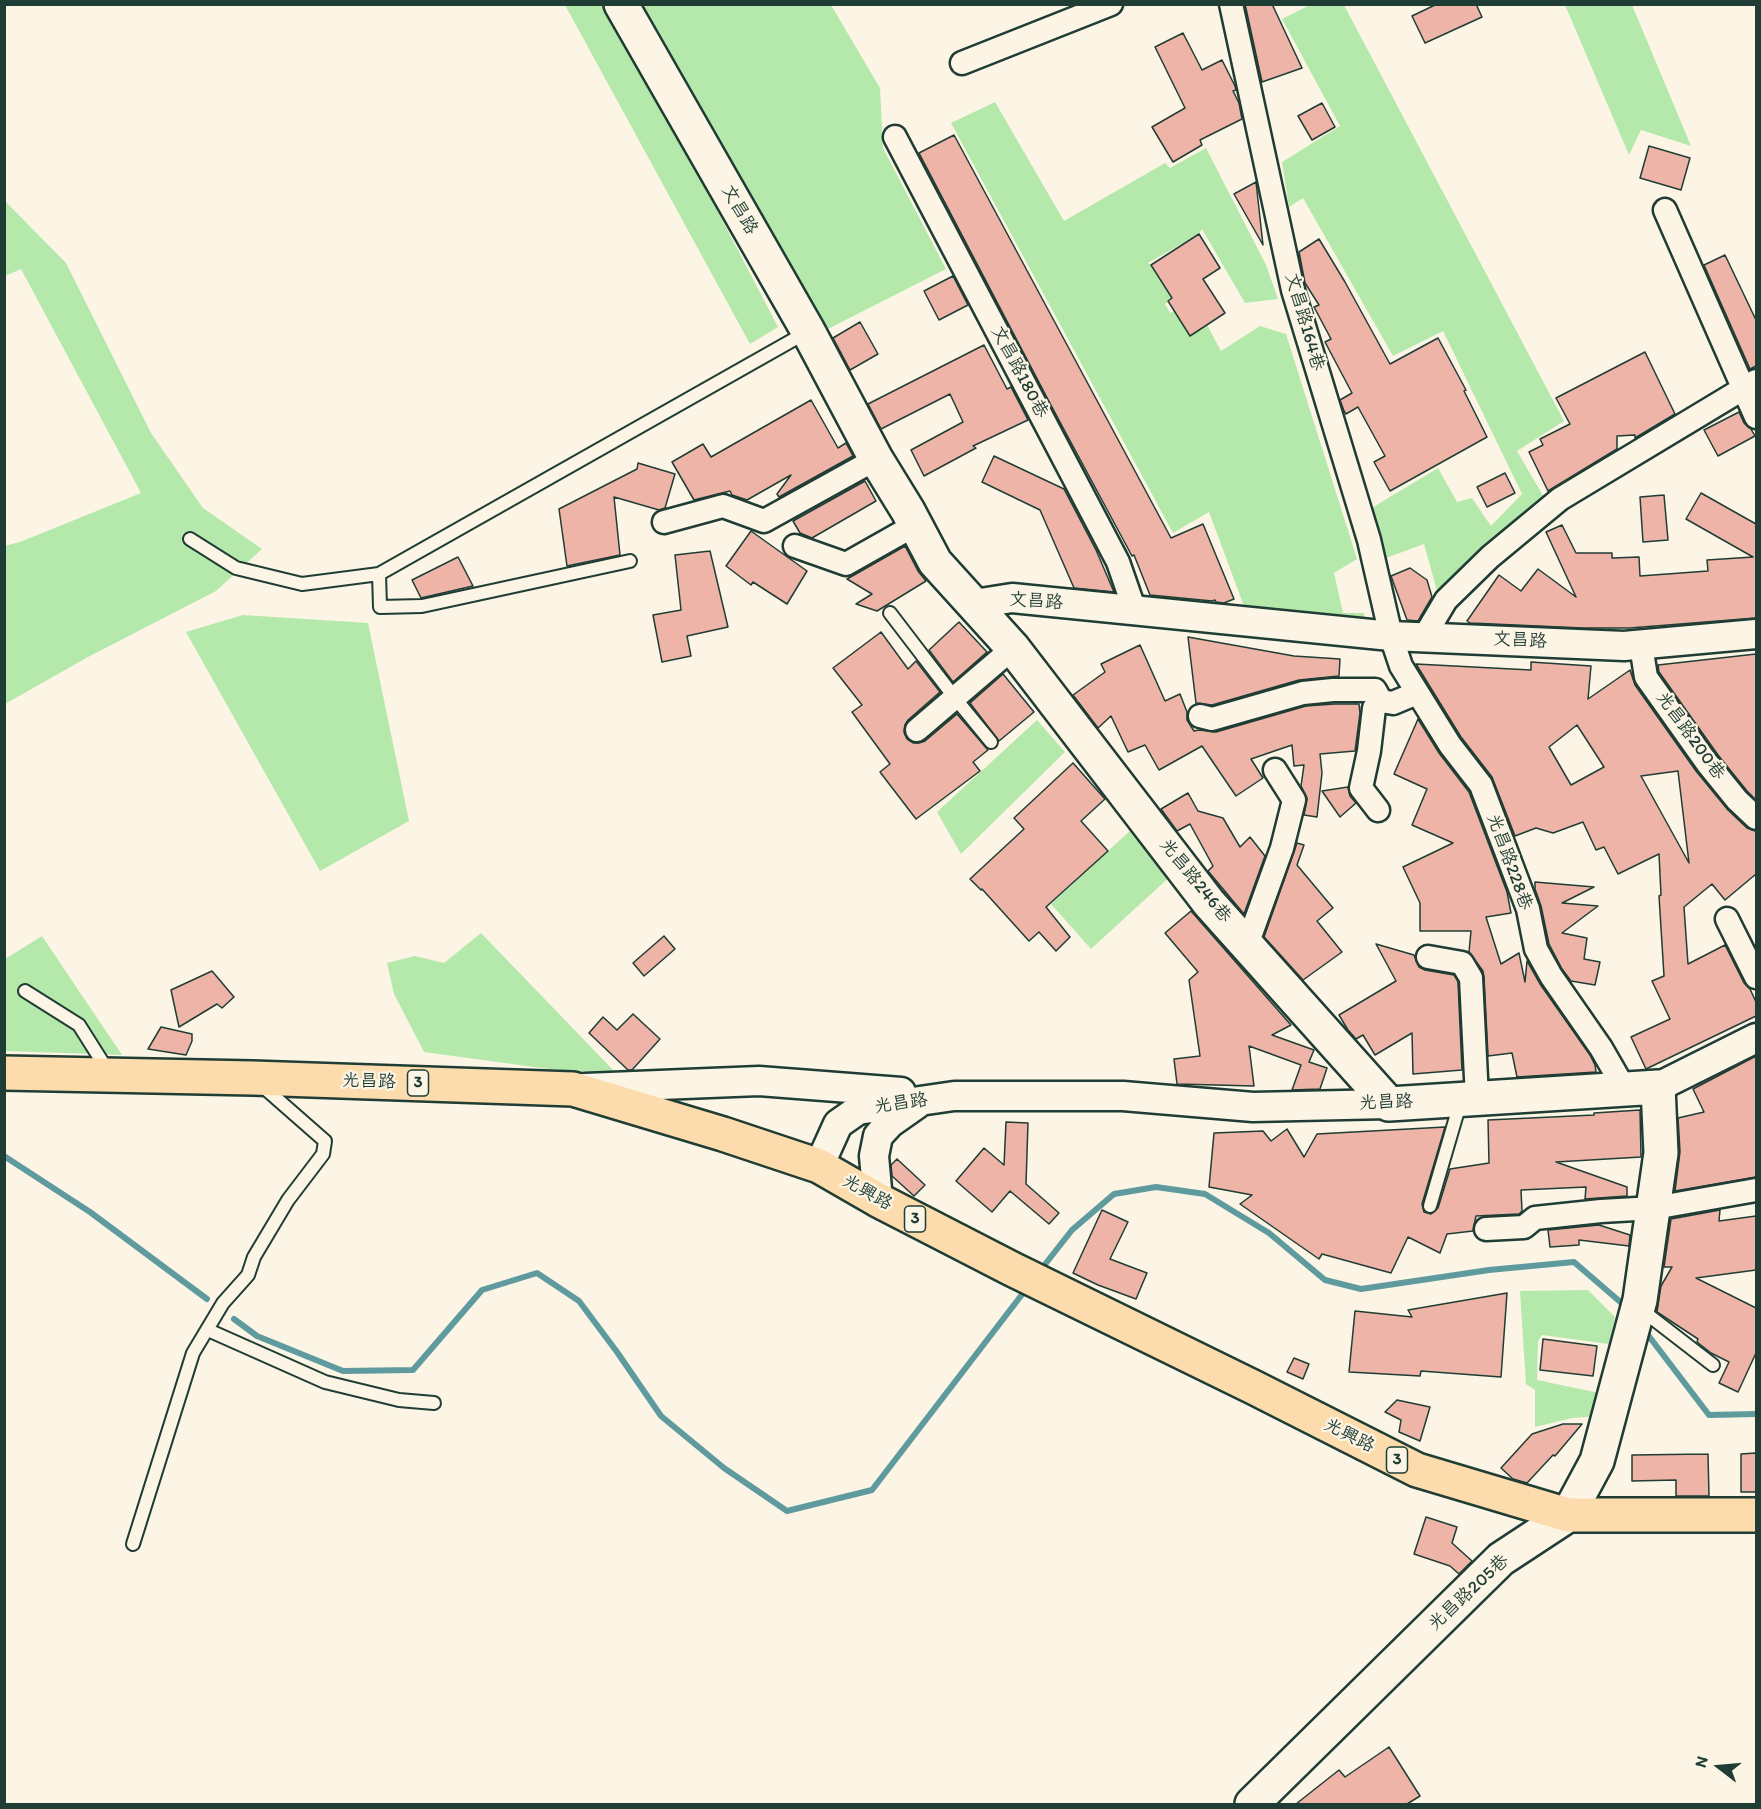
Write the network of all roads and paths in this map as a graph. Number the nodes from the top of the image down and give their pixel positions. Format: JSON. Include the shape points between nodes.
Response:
{"nodes":[{"id":1,"x":621,"y":4,"type":"edge"},
{"id":2,"x":1111,"y":4,"type":"edge"},
{"id":3,"x":1231,"y":4,"type":"edge"},
{"id":4,"x":962,"y":63,"type":"dead end"},
{"id":5,"x":895,"y":137,"type":"dead end"},
{"id":6,"x":1665,"y":210,"type":"dead end"},
{"id":7,"x":808,"y":332,"type":"junction"},
{"id":8,"x":1750,"y":385,"type":"edge"},
{"id":9,"x":1756,"y":417,"type":"edge"},
{"id":10,"x":876,"y":459,"type":"junction"},
{"id":11,"x":664,"y":522,"type":"dead end"},
{"id":12,"x":915,"y":525,"type":"junction"},
{"id":13,"x":190,"y":538,"type":"dead end"},
{"id":14,"x":795,"y":546,"type":"dead end"},
{"id":15,"x":630,"y":561,"type":"dead end"},
{"id":16,"x":379,"y":574,"type":"junction"},
{"id":17,"x":974,"y":604,"type":"junction"},
{"id":18,"x":1135,"y":611,"type":"junction"},
{"id":19,"x":890,"y":613,"type":"dead end"},
{"id":20,"x":1756,"y":634,"type":"edge"},
{"id":21,"x":1391,"y":636,"type":"junction"},
{"id":22,"x":1424,"y":637,"type":"junction"},
{"id":23,"x":1641,"y":645,"type":"junction"},
{"id":24,"x":1013,"y":648,"type":"junction"},
{"id":25,"x":1417,"y":693,"type":"junction"},
{"id":26,"x":954,"y":698,"type":"junction"},
{"id":27,"x":1382,"y":701,"type":"junction"},
{"id":28,"x":1200,"y":716,"type":"dead end"},
{"id":29,"x":917,"y":730,"type":"dead end"},
{"id":30,"x":992,"y":742,"type":"dead end"},
{"id":31,"x":1275,"y":771,"type":"dead end"},
{"id":32,"x":1377,"y":810,"type":"dead end"},
{"id":33,"x":1756,"y":818,"type":"edge"},
{"id":34,"x":1727,"y":918,"type":"dead end"},
{"id":35,"x":1247,"y":945,"type":"junction"},
{"id":36,"x":1428,"y":957,"type":"dead end"},
{"id":37,"x":1756,"y":977,"type":"edge"},
{"id":38,"x":25,"y":991,"type":"dead end"},
{"id":39,"x":1756,"y":1038,"type":"edge"},
{"id":40,"x":4,"y":1073,"type":"edge"},
{"id":41,"x":111,"y":1075,"type":"junction"},
{"id":42,"x":253,"y":1078,"type":"junction"},
{"id":43,"x":1658,"y":1086,"type":"junction"},
{"id":44,"x":1624,"y":1088,"type":"junction"},
{"id":45,"x":573,"y":1089,"type":"junction"},
{"id":46,"x":954,"y":1096,"type":"junction"},
{"id":47,"x":1469,"y":1099,"type":"junction"},
{"id":48,"x":1389,"y":1104,"type":"junction"},
{"id":49,"x":819,"y":1166,"type":"junction"},
{"id":50,"x":1756,"y":1190,"type":"edge"},
{"id":51,"x":878,"y":1200,"type":"junction"},
{"id":52,"x":1430,"y":1206,"type":"dead end"},
{"id":53,"x":1654,"y":1208,"type":"junction"},
{"id":54,"x":1486,"y":1229,"type":"dead end"},
{"id":55,"x":1640,"y":1300,"type":"junction"},
{"id":56,"x":208,"y":1330,"type":"junction"},
{"id":57,"x":1713,"y":1365,"type":"dead end"},
{"id":58,"x":434,"y":1402,"type":"dead end"},
{"id":59,"x":1568,"y":1515,"type":"junction"},
{"id":60,"x":1756,"y":1515,"type":"edge"},
{"id":61,"x":134,"y":1544,"type":"dead end"},
{"id":62,"x":1252,"y":1804,"type":"edge"}],
"edges":[{"from":1,"to":7,"type":"main road","name":"文昌路"},
{"from":2,"to":4,"type":"street"},
{"from":3,"to":21,"type":"street","name":"文昌路164巷","via":[[1293,291],[1369,540]]},
{"from":5,"to":18,"type":"street","name":"文昌路180巷","via":[[1118,562]]},
{"from":6,"to":8,"type":"street"},
{"from":7,"to":10,"type":"main road","name":"文昌路"},
{"from":7,"to":16,"type":"lane"},
{"from":8,"to":9,"type":"street"},
{"from":8,"to":22,"type":"street","via":[[1560,499],[1490,557],[1446,600]]},
{"from":10,"to":11,"type":"street","via":[[764,521],[723,506]]},
{"from":10,"to":12,"type":"main road","name":"文昌路"},
{"from":12,"to":14,"type":"street","via":[[846,564]]},
{"from":12,"to":17,"type":"main road","name":"文昌路","via":[[935,562]]},
{"from":13,"to":16,"type":"lane","via":[[236,568],[302,584]]},
{"from":15,"to":16,"type":"lane","via":[[422,606],[380,607]]},
{"from":17,"to":18,"type":"street","name":"文昌路","via":[[1012,598]]},
{"from":17,"to":24,"type":"main road","name":"光昌路246巷"},
{"from":18,"to":21,"type":"street","name":"文昌路"},
{"from":19,"to":26,"type":"lane"},
{"from":20,"to":23,"type":"street","name":"文昌路"},
{"from":21,"to":22,"type":"street","name":"文昌路"},
{"from":21,"to":25,"type":"street","name":"光昌路228巷","via":[[1401,666]]},
{"from":22,"to":23,"type":"street","name":"文昌路"},
{"from":23,"to":33,"type":"street","name":"光昌路200巷","via":[[1646,677],[1707,763]]},
{"from":24,"to":26,"type":"street"},
{"from":24,"to":35,"type":"main road","name":"光昌路246巷","via":[[1209,903]]},
{"from":25,"to":27,"type":"street","via":[[1393,703]]},
{"from":25,"to":44,"type":"street","name":"光昌路228巷","via":[[1481,785],[1528,909],[1536,949]]},
{"from":26,"to":29,"type":"street"},
{"from":26,"to":30,"type":"lane"},
{"from":27,"to":28,"type":"street","via":[[1375,690],[1333,690],[1303,693],[1212,719]]},
{"from":27,"to":32,"type":"street","via":[[1374,708],[1361,788]]},
{"from":31,"to":35,"type":"street","via":[[1294,800],[1282,848]]},
{"from":34,"to":37,"type":"street"},
{"from":35,"to":48,"type":"main road","name":"光昌路246巷"},
{"from":36,"to":47,"type":"street","via":[[1462,963],[1471,978]]},
{"from":38,"to":41,"type":"lane","via":[[79,1025]]},
{"from":39,"to":43,"type":"street","name":"光昌路"},
{"from":40,"to":41,"type":"main road","name":"光昌路","number":"3"},
{"from":41,"to":42,"type":"main road","name":"光昌路","number":"3"},
{"from":42,"to":45,"type":"main road","name":"光昌路","number":"3"},
{"from":42,"to":56,"type":"lane","via":[[325,1141],[323,1154],[288,1200],[254,1257],[248,1275],[223,1303]]},
{"from":43,"to":44,"type":"main road","name":"光昌路"},
{"from":43,"to":53,"type":"main road","name":"光昌路205巷","via":[[1661,1153]]},
{"from":44,"to":47,"type":"main road","name":"光昌路"},
{"from":45,"to":46,"type":"street","via":[[759,1081]]},
{"from":45,"to":49,"type":"main road","name":"光昌路","number":"3"},
{"from":46,"to":48,"type":"street","name":"光昌路","via":[[1123,1096],[1253,1107]]},
{"from":46,"to":49,"type":"street","name":"光昌路","via":[[858,1110],[838,1124]]},
{"from":46,"to":51,"type":"street","via":[[916,1104],[878,1136],[874,1156]]},
{"from":47,"to":48,"type":"main road","name":"光昌路"},
{"from":47,"to":52,"type":"lane"},
{"from":49,"to":51,"type":"main road","name":"光興路","number":"3"},
{"from":50,"to":53,"type":"street"},
{"from":51,"to":59,"type":"main road","name":"光興路","number":"3","via":[[1417,1470]]},
{"from":53,"to":54,"type":"street","via":[[1535,1218],[1524,1227]]},
{"from":53,"to":55,"type":"main road","name":"光昌路205巷"},
{"from":55,"to":57,"type":"lane","via":[[1647,1314]]},
{"from":55,"to":59,"type":"main road","name":"光昌路205巷","via":[[1597,1461]]},
{"from":56,"to":58,"type":"lane","via":[[325,1382],[399,1400]]},
{"from":56,"to":61,"type":"lane","via":[[194,1353]]},
{"from":59,"to":60,"type":"main road","name":"光興路","number":"3"},
{"from":59,"to":62,"type":"main road","name":"光昌路205巷","via":[[1501,1559]]}]}
